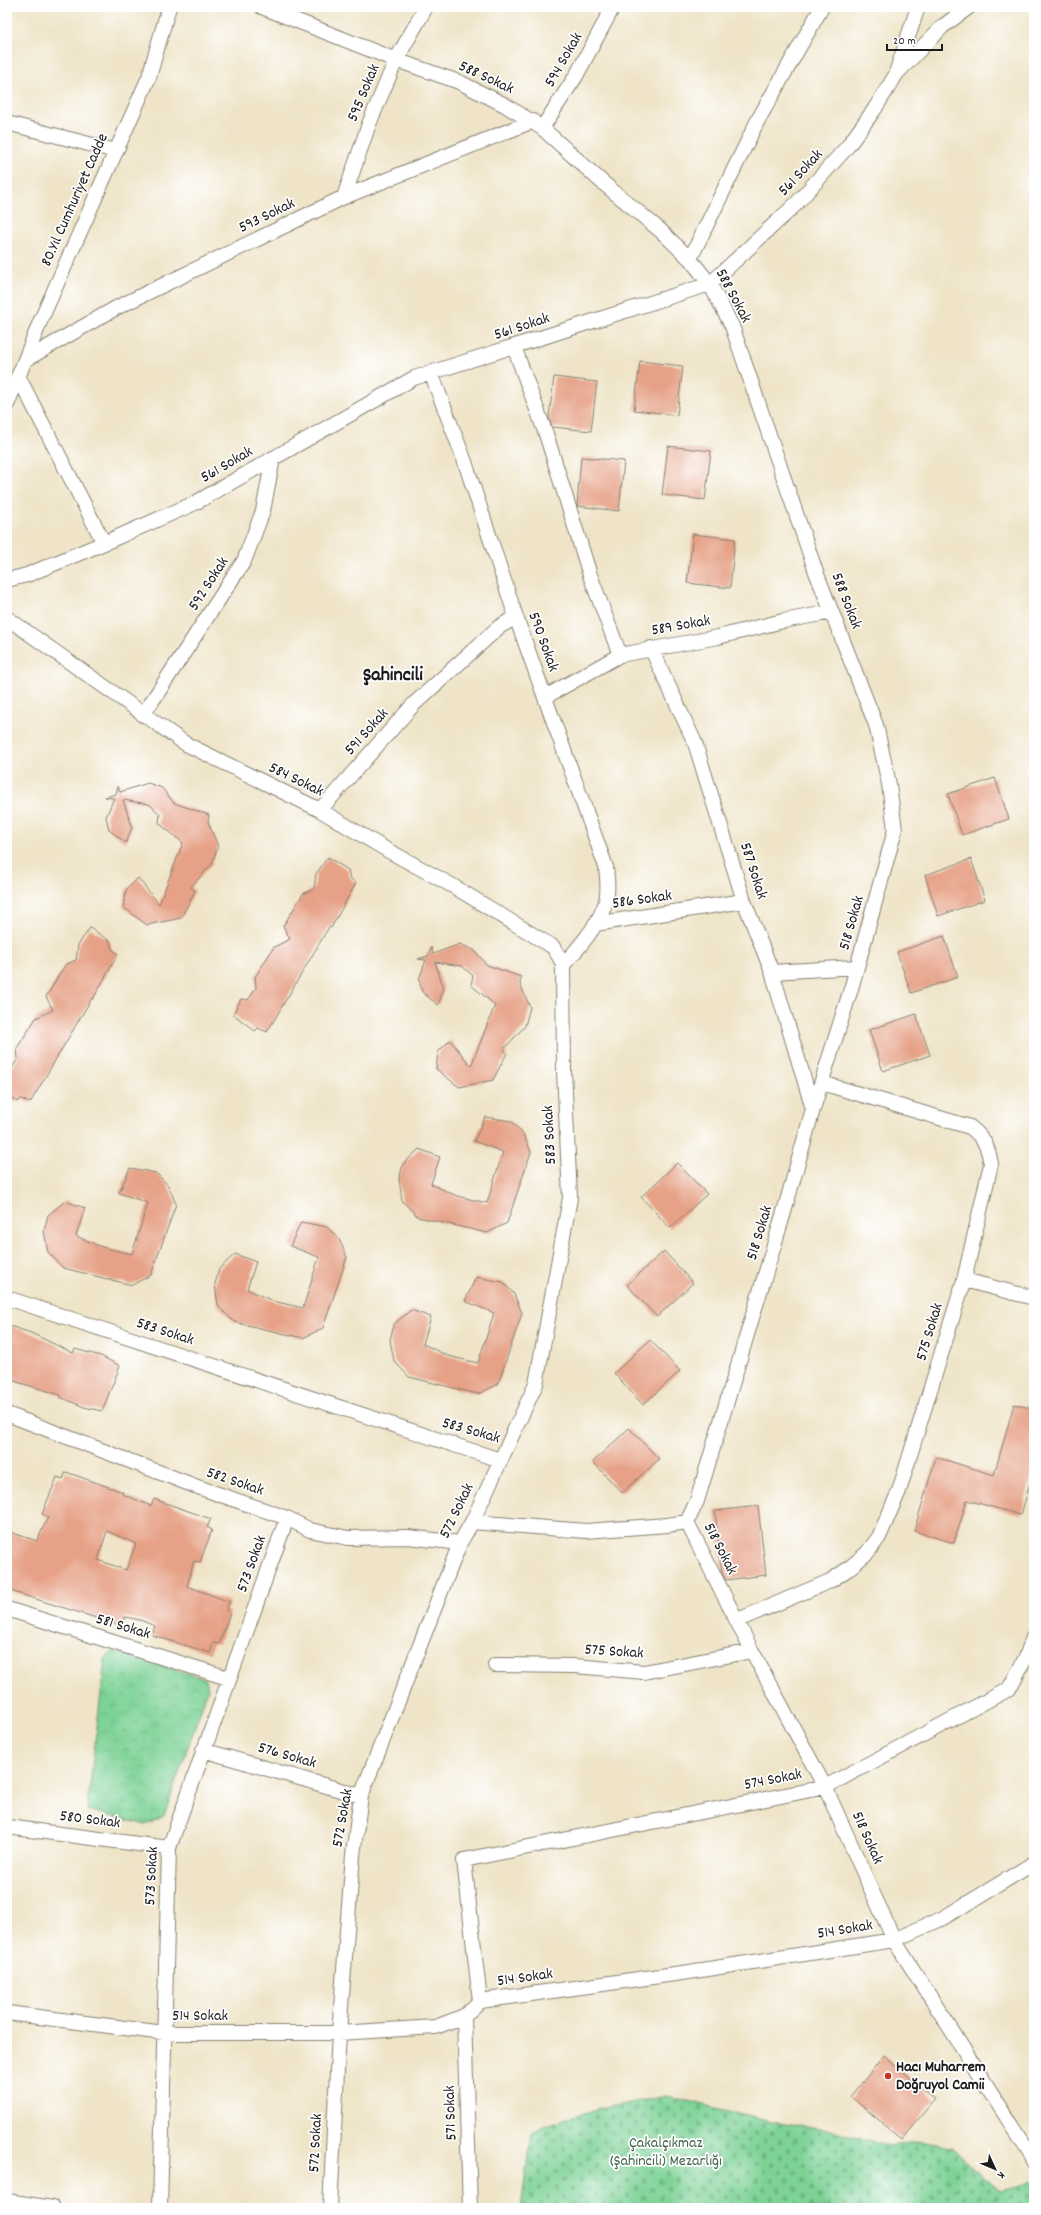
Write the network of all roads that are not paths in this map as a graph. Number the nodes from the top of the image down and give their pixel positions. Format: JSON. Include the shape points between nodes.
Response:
{"nodes":[{"id":1,"x":169,"y":7,"type":"edge"},
{"id":2,"x":262,"y":7,"type":"edge"},
{"id":3,"x":426,"y":7,"type":"edge"},
{"id":4,"x":613,"y":7,"type":"edge"},
{"id":5,"x":822,"y":7,"type":"edge"},
{"id":6,"x":918,"y":7,"type":"edge"},
{"id":7,"x":969,"y":7,"type":"edge"},
{"id":8,"x":396,"y":60,"type":"junction"},
{"id":9,"x":896,"y":73,"type":"junction"},
{"id":10,"x":7,"y":123,"type":"edge"},
{"id":11,"x":537,"y":125,"type":"junction"},
{"id":12,"x":116,"y":151,"type":"junction"},
{"id":13,"x":344,"y":197,"type":"junction"},
{"id":14,"x":690,"y":259,"type":"junction"},
{"id":15,"x":710,"y":284,"type":"junction"},
{"id":16,"x":514,"y":347,"type":"junction"},
{"id":17,"x":25,"y":360,"type":"junction"},
{"id":18,"x":431,"y":373,"type":"junction"},
{"id":19,"x":18,"y":376,"type":"junction"},
{"id":20,"x":7,"y":405,"type":"edge"},
{"id":21,"x":274,"y":458,"type":"junction"},
{"id":22,"x":104,"y":543,"type":"junction"},
{"id":23,"x":7,"y":580,"type":"edge"},
{"id":24,"x":832,"y":612,"type":"junction"},
{"id":25,"x":516,"y":617,"type":"junction"},
{"id":26,"x":7,"y":618,"type":"edge"},
{"id":27,"x":651,"y":648,"type":"junction"},
{"id":28,"x":620,"y":655,"type":"junction"},
{"id":29,"x":545,"y":697,"type":"junction"},
{"id":30,"x":143,"y":715,"type":"junction"},
{"id":31,"x":320,"y":810,"type":"junction"},
{"id":32,"x":895,"y":830,"type":"joint"},
{"id":33,"x":744,"y":902,"type":"junction"},
{"id":34,"x":595,"y":924,"type":"junction"},
{"id":35,"x":857,"y":967,"type":"junction"},
{"id":36,"x":563,"y":969,"type":"junction"},
{"id":37,"x":772,"y":972,"type":"junction"},
{"id":38,"x":822,"y":1083,"type":"junction"},
{"id":39,"x":813,"y":1109,"type":"junction"},
{"id":40,"x":964,"y":1280,"type":"junction"},
{"id":41,"x":7,"y":1298,"type":"edge"},
{"id":42,"x":1034,"y":1298,"type":"edge"},
{"id":43,"x":7,"y":1414,"type":"edge"},
{"id":44,"x":500,"y":1460,"type":"junction"},
{"id":45,"x":287,"y":1518,"type":"junction"},
{"id":46,"x":472,"y":1522,"type":"junction"},
{"id":47,"x":687,"y":1522,"type":"junction"},
{"id":48,"x":460,"y":1543,"type":"junction"},
{"id":49,"x":7,"y":1609,"type":"edge"},
{"id":50,"x":738,"y":1620,"type":"junction"},
{"id":51,"x":1034,"y":1635,"type":"edge"},
{"id":52,"x":752,"y":1651,"type":"junction"},
{"id":53,"x":495,"y":1664,"type":"dead end"},
{"id":54,"x":228,"y":1678,"type":"junction"},
{"id":55,"x":203,"y":1750,"type":"junction"},
{"id":56,"x":825,"y":1787,"type":"junction"},
{"id":57,"x":361,"y":1796,"type":"junction"},
{"id":58,"x":7,"y":1827,"type":"edge"},
{"id":59,"x":169,"y":1848,"type":"junction"},
{"id":60,"x":1034,"y":1863,"type":"edge"},
{"id":61,"x":894,"y":1940,"type":"junction"},
{"id":62,"x":480,"y":2001,"type":"junction"},
{"id":63,"x":7,"y":2013,"type":"edge"},
{"id":64,"x":464,"y":2016,"type":"junction"},
{"id":65,"x":164,"y":2033,"type":"junction"},
{"id":66,"x":339,"y":2033,"type":"junction"},
{"id":67,"x":1033,"y":2158,"type":"edge"},
{"id":68,"x":7,"y":2201,"type":"edge"},
{"id":69,"x":53,"y":2208,"type":"edge"},
{"id":70,"x":160,"y":2208,"type":"edge"},
{"id":71,"x":330,"y":2208,"type":"edge"},
{"id":72,"x":470,"y":2208,"type":"edge"}],
"edges":[{"from":1,"to":12,"type":"street","name":"80.Yıl Cumhuriyet Cadde","via":[[149,77]]},
{"from":2,"to":8,"type":"street","name":"588 Sokak"},
{"from":3,"to":8,"type":"street","name":"595 Sokak"},
{"from":4,"to":11,"type":"street","name":"594 Sokak","via":[[576,76]]},
{"from":5,"to":14,"type":"street","via":[[758,120]]},
{"from":6,"to":9,"type":"street"},
{"from":7,"to":9,"type":"street","name":"561 Sokak","via":[[942,27]]},
{"from":8,"to":11,"type":"street","name":"588 Sokak","via":[[459,82],[505,105]]},
{"from":8,"to":13,"type":"street","name":"595 Sokak","via":[[369,124]]},
{"from":9,"to":15,"type":"street","name":"561 Sokak","via":[[848,146],[796,204]]},
{"from":10,"to":12,"type":"street"},
{"from":11,"to":13,"type":"street","name":"593 Sokak"},
{"from":11,"to":14,"type":"street","name":"588 Sokak"},
{"from":12,"to":17,"type":"street","name":"80.Yıl Cumhuriyet Cadde"},
{"from":13,"to":17,"type":"street","name":"593 Sokak","via":[[116,308]]},
{"from":14,"to":15,"type":"street","name":"588 Sokak"},
{"from":15,"to":16,"type":"street","name":"561 Sokak"},
{"from":15,"to":24,"type":"street","name":"588 Sokak","via":[[732,326]]},
{"from":16,"to":18,"type":"street","name":"561 Sokak"},
{"from":16,"to":28,"type":"street","via":[[546,434],[590,575]]},
{"from":17,"to":19,"type":"street","name":"80.Yıl Cumhuriyet Cadde"},
{"from":18,"to":21,"type":"street","name":"561 Sokak","via":[[414,378]]},
{"from":18,"to":25,"type":"street","name":"590 Sokak","via":[[464,459]]},
{"from":19,"to":20,"type":"street","name":"80.Yıl Cumhuriyet Cadde"},
{"from":19,"to":22,"type":"street"},
{"from":21,"to":22,"type":"street","name":"561 Sokak","via":[[195,503]]},
{"from":21,"to":30,"type":"street","name":"592 Sokak","via":[[263,511],[244,561]]},
{"from":22,"to":23,"type":"street","name":"561 Sokak","via":[[27,575]]},
{"from":24,"to":27,"type":"street","name":"589 Sokak","via":[[718,637]]},
{"from":24,"to":32,"type":"street","name":"588 Sokak","via":[[876,725]]},
{"from":25,"to":29,"type":"street","name":"590 Sokak"},
{"from":25,"to":31,"type":"street","name":"591 Sokak","via":[[499,627],[414,704]]},
{"from":26,"to":30,"type":"street","name":"584 Sokak"},
{"from":27,"to":28,"type":"street","name":"589 Sokak"},
{"from":27,"to":33,"type":"street","name":"587 Sokak","via":[[695,743]]},
{"from":28,"to":29,"type":"street","name":"589 Sokak"},
{"from":29,"to":34,"type":"street","name":"590 Sokak","via":[[606,867],[606,901]]},
{"from":30,"to":31,"type":"street","name":"584 Sokak","via":[[186,744]]},
{"from":31,"to":36,"type":"street","name":"584 Sokak","via":[[552,946]]},
{"from":32,"to":35,"type":"street","name":"518 Sokak"},
{"from":33,"to":34,"type":"street","name":"586 Sokak"},
{"from":33,"to":37,"type":"street","name":"587 Sokak"},
{"from":34,"to":36,"type":"street","name":"586 Sokak"},
{"from":35,"to":37,"type":"street"},
{"from":35,"to":38,"type":"street","name":"518 Sokak"},
{"from":36,"to":44,"type":"street","name":"583 Sokak","via":[[564,1071],[570,1198],[536,1384]]},
{"from":37,"to":39,"type":"street","name":"587 Sokak"},
{"from":38,"to":39,"type":"street","name":"518 Sokak"},
{"from":38,"to":40,"type":"street","name":"575 Sokak","via":[[970,1127],[981,1136],[988,1147],[991,1164]]},
{"from":39,"to":47,"type":"street","name":"518 Sokak","via":[[697,1501]]},
{"from":40,"to":42,"type":"street"},
{"from":40,"to":50,"type":"street","name":"575 Sokak","via":[[899,1491],[879,1537],[862,1557],[830,1581]]},
{"from":41,"to":44,"type":"street","name":"583 Sokak"},
{"from":43,"to":45,"type":"street","name":"582 Sokak","via":[[195,1486]]},
{"from":44,"to":46,"type":"street","name":"572 Sokak"},
{"from":45,"to":48,"type":"street","name":"582 Sokak","via":[[310,1530],[348,1538],[408,1537]]},
{"from":45,"to":54,"type":"street","name":"573 Sokak"},
{"from":46,"to":47,"type":"street","via":[[586,1530]]},
{"from":46,"to":48,"type":"street","name":"572 Sokak"},
{"from":47,"to":50,"type":"street","name":"518 Sokak"},
{"from":48,"to":57,"type":"street","name":"572 Sokak"},
{"from":49,"to":54,"type":"street","name":"581 Sokak"},
{"from":50,"to":52,"type":"street","name":"518 Sokak"},
{"from":51,"to":56,"type":"street","name":"574 Sokak","via":[[1009,1689]]},
{"from":52,"to":53,"type":"street","name":"575 Sokak","via":[[644,1672],[575,1666]]},
{"from":52,"to":56,"type":"street","name":"518 Sokak"},
{"from":54,"to":55,"type":"street","name":"573 Sokak"},
{"from":55,"to":57,"type":"street","name":"576 Sokak"},
{"from":55,"to":59,"type":"street","name":"573 Sokak"},
{"from":56,"to":61,"type":"street","name":"518 Sokak"},
{"from":56,"to":62,"type":"street","name":"574 Sokak","via":[[464,1860]]},
{"from":57,"to":66,"type":"street","name":"572 Sokak","via":[[353,1855]]},
{"from":58,"to":59,"type":"street","name":"580 Sokak"},
{"from":59,"to":65,"type":"street","name":"573 Sokak"},
{"from":60,"to":61,"type":"street","name":"514 Sokak","via":[[943,1918]]},
{"from":61,"to":62,"type":"street","name":"514 Sokak"},
{"from":61,"to":67,"type":"street","name":"518 Sokak"},
{"from":62,"to":64,"type":"street","name":"514 Sokak"},
{"from":63,"to":65,"type":"street","name":"514 Sokak"},
{"from":64,"to":66,"type":"street","name":"514 Sokak","via":[[447,2024],[426,2029]]},
{"from":64,"to":72,"type":"street","name":"571 Sokak"},
{"from":65,"to":66,"type":"street","name":"514 Sokak"},
{"from":65,"to":70,"type":"street","name":"573 Sokak"},
{"from":66,"to":71,"type":"street","name":"572 Sokak"},
{"from":68,"to":69,"type":"street"}]}
